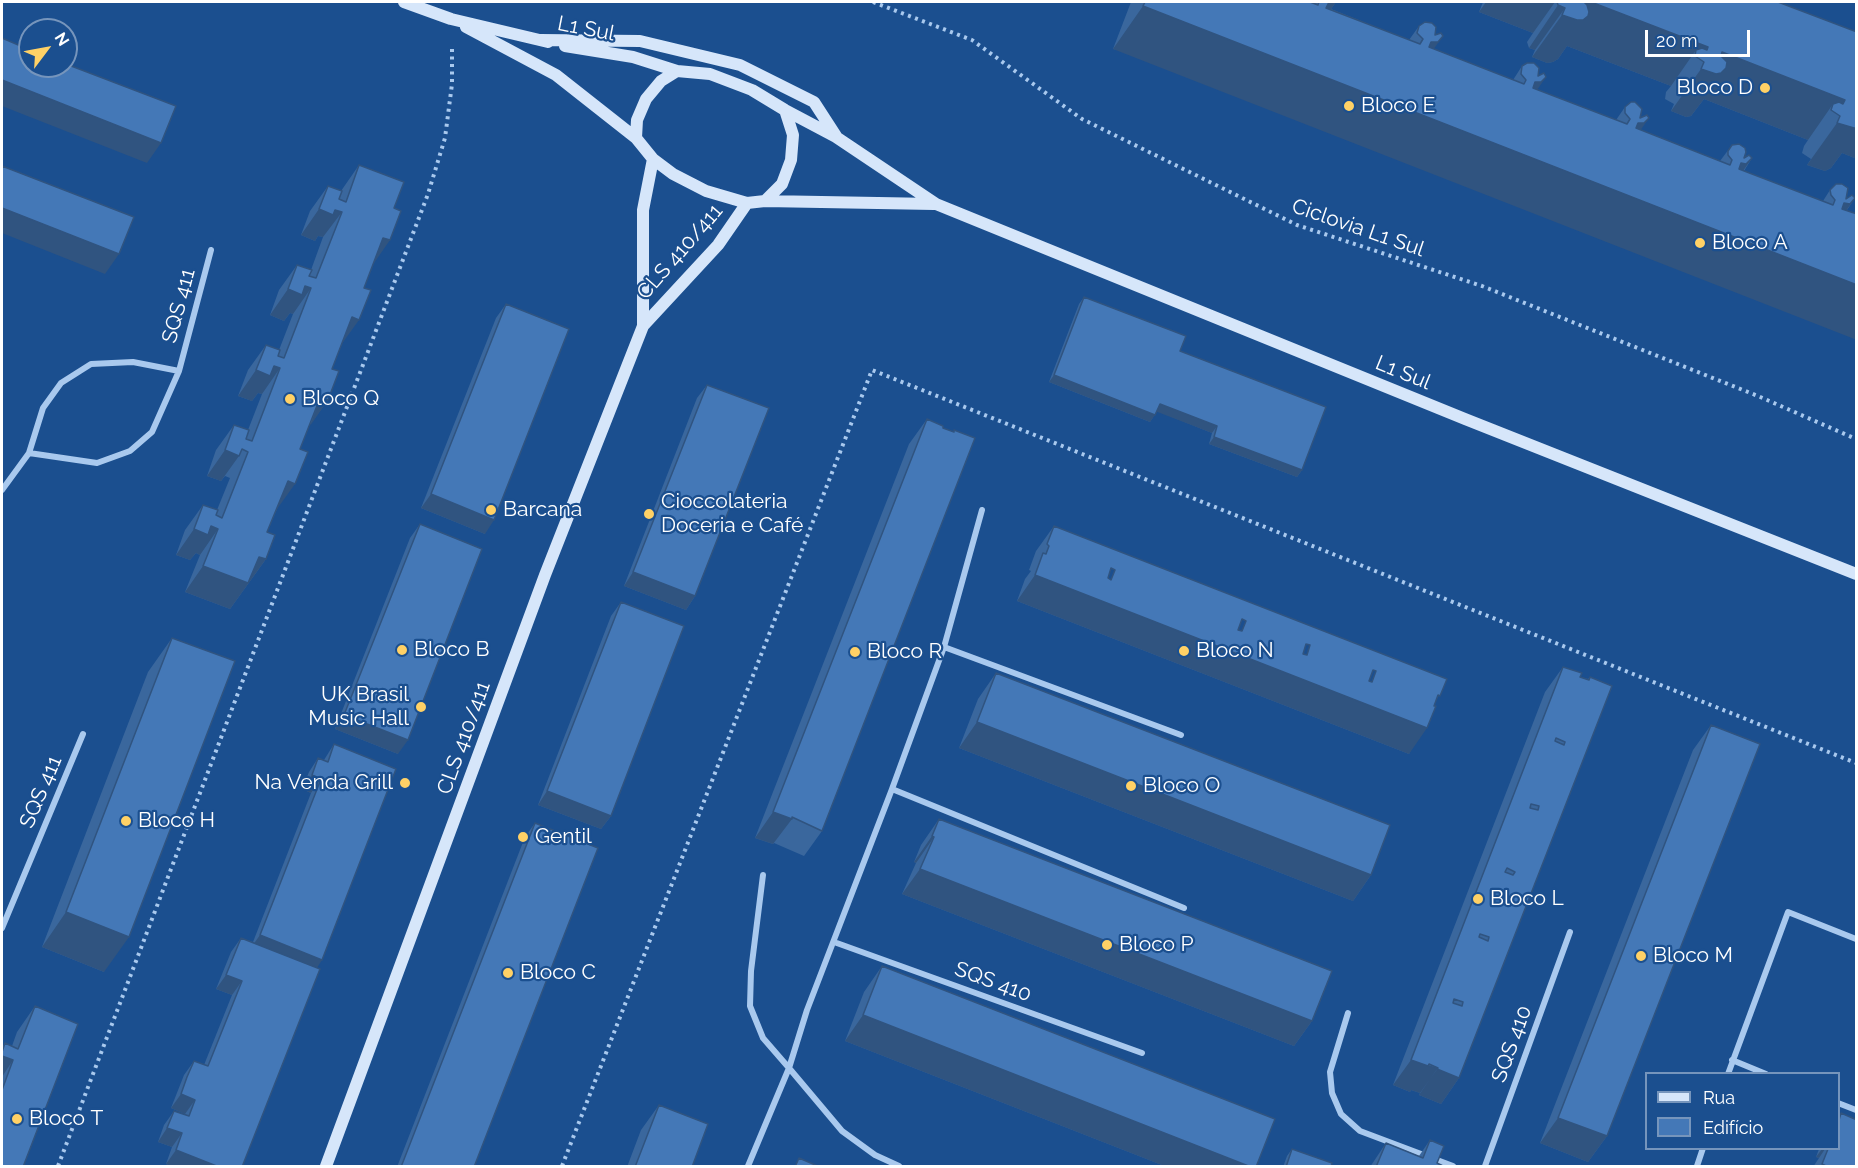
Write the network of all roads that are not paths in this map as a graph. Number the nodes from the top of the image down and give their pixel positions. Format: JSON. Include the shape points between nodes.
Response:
{"nodes":[{"id":1,"x":404,"y":2,"type":"edge"},
{"id":2,"x":451,"y":19,"type":"junction"},
{"id":3,"x":540,"y":40,"type":"junction"},
{"id":4,"x":677,"y":71,"type":"junction"},
{"id":5,"x":785,"y":110,"type":"junction"},
{"id":6,"x":836,"y":137,"type":"junction"},
{"id":7,"x":636,"y":138,"type":"junction"},
{"id":8,"x":653,"y":159,"type":"junction"},
{"id":9,"x":765,"y":201,"type":"junction"},
{"id":10,"x":747,"y":203,"type":"junction"},
{"id":11,"x":936,"y":204,"type":"junction"},
{"id":12,"x":212,"y":250,"type":"dead end"},
{"id":13,"x":643,"y":326,"type":"junction"},
{"id":14,"x":178,"y":371,"type":"junction"},
{"id":15,"x":29,"y":453,"type":"junction"},
{"id":16,"x":2,"y":490,"type":"edge"},
{"id":17,"x":982,"y":510,"type":"dead end"},
{"id":18,"x":1857,"y":574,"type":"edge"},
{"id":19,"x":944,"y":647,"type":"junction"},
{"id":20,"x":83,"y":734,"type":"dead end"},
{"id":21,"x":1181,"y":735,"type":"dead end"},
{"id":22,"x":892,"y":789,"type":"junction"},
{"id":23,"x":762,"y":875,"type":"dead end"},
{"id":24,"x":1184,"y":908,"type":"dead end"},
{"id":25,"x":2,"y":928,"type":"edge"},
{"id":26,"x":1570,"y":932,"type":"dead end"},
{"id":27,"x":1857,"y":939,"type":"edge"},
{"id":28,"x":834,"y":942,"type":"junction"},
{"id":29,"x":1348,"y":1013,"type":"dead end"},
{"id":30,"x":1142,"y":1053,"type":"dead end"},
{"id":31,"x":1732,"y":1060,"type":"junction"},
{"id":32,"x":789,"y":1068,"type":"junction"},
{"id":33,"x":1729,"y":1072,"type":"edge"},
{"id":34,"x":1761,"y":1072,"type":"edge"},
{"id":35,"x":1840,"y":1103,"type":"edge"},
{"id":36,"x":1857,"y":1110,"type":"edge"},
{"id":37,"x":1703,"y":1150,"type":"edge"},
{"id":38,"x":326,"y":1167,"type":"edge"},
{"id":39,"x":748,"y":1167,"type":"edge"},
{"id":40,"x":899,"y":1167,"type":"edge"},
{"id":41,"x":1453,"y":1167,"type":"edge"},
{"id":42,"x":1485,"y":1167,"type":"edge"},
{"id":43,"x":1697,"y":1167,"type":"edge"}],
"edges":[{"from":1,"to":2,"type":"street","name":"L1 Sul"},
{"from":2,"to":3,"type":"street","name":"L1 Sul"},
{"from":2,"to":7,"type":"street","name":"L1 Sul","via":[[556,75]]},
{"from":3,"to":4,"type":"street","name":"L1 Sul","via":[[633,57]]},
{"from":3,"to":6,"type":"street","via":[[640,41],[740,65],[814,102]]},
{"from":4,"to":5,"type":"street","via":[[710,74],[752,90]]},
{"from":4,"to":7,"type":"street","via":[[661,81],[646,99],[637,120]]},
{"from":5,"to":6,"type":"street","name":"L1 Sul"},
{"from":5,"to":9,"type":"street","via":[[793,135],[790,160],[782,184]]},
{"from":6,"to":11,"type":"street","name":"L1 Sul"},
{"from":7,"to":8,"type":"street"},
{"from":8,"to":10,"type":"street","via":[[706,191]]},
{"from":8,"to":13,"type":"street","name":"CLS 410/411","via":[[643,210]]},
{"from":9,"to":10,"type":"street"},
{"from":9,"to":11,"type":"street","name":"L1 Sul"},
{"from":10,"to":13,"type":"street","name":"CLS 410/411","via":[[718,245]]},
{"from":11,"to":18,"type":"street","name":"L1 Sul"},
{"from":12,"to":14,"type":"street","name":"SQS 411"},
{"from":13,"to":38,"type":"street","name":"CLS 410/411","via":[[541,586]]},
{"from":14,"to":15,"type":"street","name":"SQS 411","via":[[152,432],[130,451],[97,463]]},
{"from":14,"to":15,"type":"street","name":"SQS 411","via":[[133,362],[91,364],[61,383],[43,408]]},
{"from":15,"to":16,"type":"street","name":"SQS 411"},
{"from":17,"to":19,"type":"street"},
{"from":19,"to":21,"type":"street"},
{"from":19,"to":22,"type":"street"},
{"from":20,"to":25,"type":"street","name":"SQS 411"},
{"from":22,"to":24,"type":"street"},
{"from":22,"to":28,"type":"street"},
{"from":23,"to":32,"type":"street","via":[[750,1006],[763,1038]]},
{"from":26,"to":42,"type":"street","name":"SQS 410"},
{"from":27,"to":31,"type":"street","via":[[1788,912]]},
{"from":28,"to":30,"type":"street","name":"SQS 410"},
{"from":28,"to":32,"type":"street"},
{"from":29,"to":41,"type":"street","via":[[1330,1072],[1332,1093],[1341,1114],[1360,1131]]},
{"from":31,"to":33,"type":"street"},
{"from":31,"to":34,"type":"street"},
{"from":32,"to":39,"type":"street"},
{"from":32,"to":40,"type":"street","via":[[842,1131]]},
{"from":35,"to":36,"type":"street"},
{"from":37,"to":43,"type":"street"}]}
